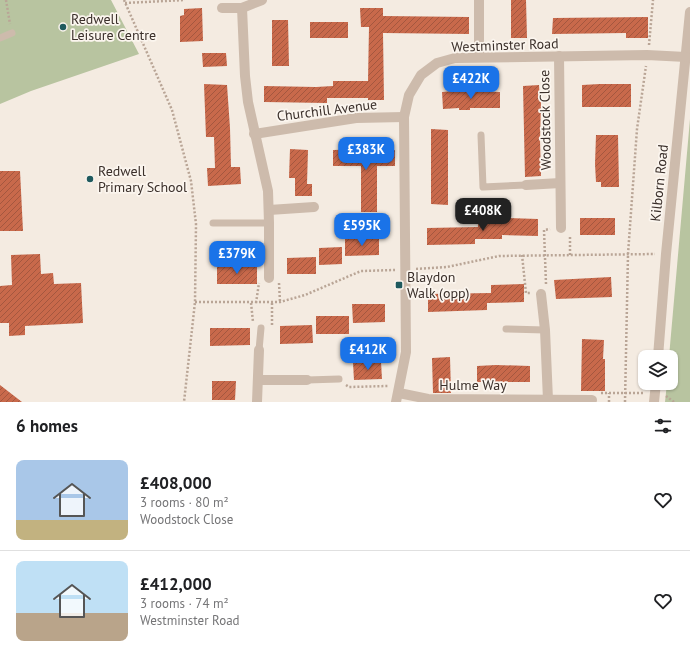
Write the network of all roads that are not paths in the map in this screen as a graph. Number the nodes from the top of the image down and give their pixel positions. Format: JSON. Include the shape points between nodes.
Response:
{"nodes":[{"id":1,"x":262,"y":0,"type":"edge"},
{"id":2,"x":479,"y":0,"type":"edge"},
{"id":3,"x":222,"y":8,"type":"dead end"},
{"id":4,"x":242,"y":8,"type":"junction"},
{"id":5,"x":690,"y":12,"type":"edge"},
{"id":6,"x":12,"y":32,"type":"road end"},
{"id":7,"x":0,"y":38,"type":"edge"},
{"id":8,"x":559,"y":56,"type":"junction"},
{"id":9,"x":480,"y":57,"type":"junction"},
{"id":10,"x":686,"y":57,"type":"junction"},
{"id":11,"x":404,"y":116,"type":"junction"},
{"id":12,"x":254,"y":134,"type":"junction"},
{"id":13,"x":481,"y":134,"type":"dead end"},
{"id":14,"x":560,"y":183,"type":"junction"},
{"id":15,"x":526,"y":185,"type":"joint"},
{"id":16,"x":314,"y":207,"type":"dead end"},
{"id":17,"x":269,"y":210,"type":"junction"},
{"id":18,"x":213,"y":223,"type":"dead end"},
{"id":19,"x":269,"y":223,"type":"junction"},
{"id":20,"x":561,"y":228,"type":"road end"},
{"id":21,"x":269,"y":278,"type":"dead end"},
{"id":22,"x":541,"y":294,"type":"road end"},
{"id":23,"x":261,"y":328,"type":"dead end"},
{"id":24,"x":506,"y":329,"type":"dead end"},
{"id":25,"x":545,"y":330,"type":"junction"},
{"id":26,"x":259,"y":350,"type":"joint"},
{"id":27,"x":659,"y":350,"type":"edge"},
{"id":28,"x":339,"y":379,"type":"road end"},
{"id":29,"x":258,"y":380,"type":"junction"},
{"id":30,"x":307,"y":380,"type":"joint"},
{"id":31,"x":398,"y":394,"type":"edge"},
{"id":32,"x":548,"y":400,"type":"junction"},
{"id":33,"x":592,"y":400,"type":"road end"},
{"id":34,"x":257,"y":402,"type":"edge"}],
"edges":[{"from":1,"to":4,"type":"street"},
{"from":2,"to":9,"type":"street"},
{"from":3,"to":4,"type":"street"},
{"from":4,"to":12,"type":"street","via":[[245,76]]},
{"from":5,"to":10,"type":"street","name":"Kilborn Road"},
{"from":6,"to":7,"type":"lane"},
{"from":8,"to":9,"type":"street","name":"Westminster Road"},
{"from":8,"to":10,"type":"street","name":"Westminster Road"},
{"from":8,"to":14,"type":"street","name":"Woodstock Close"},
{"from":9,"to":11,"type":"street","name":"Westminster Road","via":[[455,58],[437,63],[421,75],[409,95]]},
{"from":10,"to":27,"type":"street","name":"Kilborn Road"},
{"from":11,"to":12,"type":"street","name":"Churchill Avenue","via":[[356,118]]},
{"from":11,"to":31,"type":"street","name":"Westminster Road","via":[[406,352]]},
{"from":12,"to":17,"type":"street","via":[[268,191]]},
{"from":13,"to":15,"type":"lane","via":[[483,187]]},
{"from":14,"to":15,"type":"street","name":"Woodstock Close"},
{"from":14,"to":20,"type":"street","name":"Woodstock Close"},
{"from":16,"to":17,"type":"street"},
{"from":17,"to":19,"type":"street"},
{"from":18,"to":19,"type":"lane"},
{"from":19,"to":21,"type":"street"},
{"from":22,"to":25,"type":"street"},
{"from":23,"to":26,"type":"lane"},
{"from":24,"to":25,"type":"lane"},
{"from":25,"to":32,"type":"street"},
{"from":26,"to":29,"type":"street"},
{"from":28,"to":30,"type":"lane"},
{"from":29,"to":30,"type":"street"},
{"from":29,"to":34,"type":"street"},
{"from":31,"to":32,"type":"street","name":"Hulme Way","via":[[428,399]]},
{"from":32,"to":33,"type":"street","name":"Hulme Way"}]}
